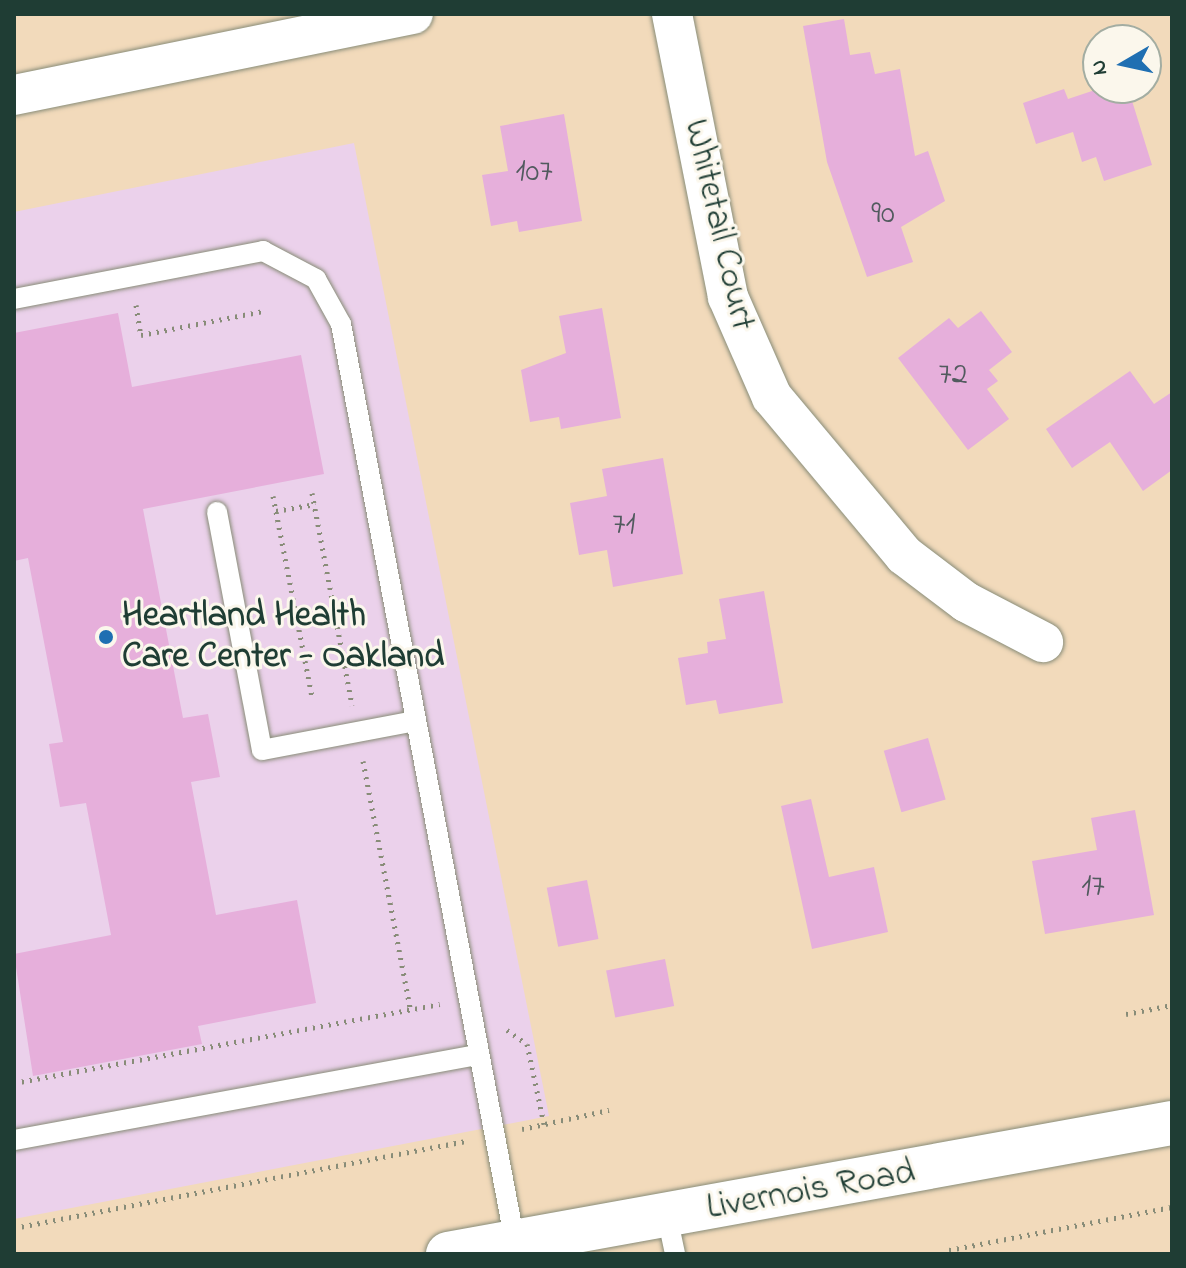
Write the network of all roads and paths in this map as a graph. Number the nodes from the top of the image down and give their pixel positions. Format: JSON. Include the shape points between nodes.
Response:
{"nodes":[{"id":1,"x":413,"y":14,"type":"edge"},
{"id":2,"x":672,"y":14,"type":"edge"},
{"id":3,"x":292,"y":28,"type":"edge"},
{"id":4,"x":14,"y":95,"type":"edge"},
{"id":5,"x":14,"y":299,"type":"edge"},
{"id":6,"x":120,"y":305,"type":"dead end"},
{"id":7,"x":263,"y":311,"type":"dead end"},
{"id":8,"x":312,"y":493,"type":"dead end"},
{"id":9,"x":273,"y":496,"type":"dead end"},
{"id":10,"x":315,"y":504,"type":"junction"},
{"id":11,"x":276,"y":511,"type":"junction"},
{"id":12,"x":217,"y":512,"type":"dead end"},
{"id":13,"x":1043,"y":642,"type":"dead end"},
{"id":14,"x":312,"y":696,"type":"dead end"},
{"id":15,"x":353,"y":709,"type":"dead end"},
{"id":16,"x":415,"y":721,"type":"junction"},
{"id":17,"x":362,"y":757,"type":"dead end"},
{"id":18,"x":1172,"y":1005,"type":"edge"},
{"id":19,"x":410,"y":1008,"type":"junction"},
{"id":20,"x":448,"y":1008,"type":"dead end"},
{"id":21,"x":1126,"y":1014,"type":"dead end"},
{"id":22,"x":499,"y":1026,"type":"dead end"},
{"id":23,"x":477,"y":1055,"type":"junction"},
{"id":24,"x":14,"y":1083,"type":"edge"},
{"id":25,"x":609,"y":1110,"type":"dead end"},
{"id":26,"x":1172,"y":1123,"type":"edge"},
{"id":27,"x":544,"y":1124,"type":"junction"},
{"id":28,"x":495,"y":1135,"type":"junction"},
{"id":29,"x":14,"y":1140,"type":"edge"},
{"id":30,"x":1172,"y":1207,"type":"edge"},
{"id":31,"x":14,"y":1228,"type":"edge"},
{"id":32,"x":671,"y":1235,"type":"edge"},
{"id":33,"x":515,"y":1242,"type":"junction"},
{"id":34,"x":949,"y":1250,"type":"dead end"},
{"id":35,"x":448,"y":1254,"type":"edge"}],
"edges":[{"from":1,"to":3,"type":"street"},
{"from":2,"to":13,"type":"street","name":"Whitetail Court","via":[[724,282],[772,397],[904,555],[966,602]]},
{"from":3,"to":4,"type":"street"},
{"from":5,"to":16,"type":"lane","via":[[263,251],[316,279],[341,324]]},
{"from":6,"to":7,"type":"path","via":[[135,302],[141,335]]},
{"from":8,"to":10,"type":"path"},
{"from":9,"to":11,"type":"path"},
{"from":10,"to":11,"type":"path"},
{"from":10,"to":15,"type":"path"},
{"from":11,"to":14,"type":"path"},
{"from":12,"to":16,"type":"lane","via":[[262,750]]},
{"from":16,"to":23,"type":"lane"},
{"from":17,"to":19,"type":"path"},
{"from":18,"to":21,"type":"path"},
{"from":19,"to":20,"type":"path"},
{"from":19,"to":24,"type":"path"},
{"from":22,"to":27,"type":"path","via":[[527,1044]]},
{"from":23,"to":28,"type":"lane"},
{"from":23,"to":29,"type":"lane"},
{"from":25,"to":27,"type":"path"},
{"from":26,"to":32,"type":"street","name":"Livernois Road"},
{"from":27,"to":28,"type":"path"},
{"from":28,"to":31,"type":"path"},
{"from":28,"to":33,"type":"lane"},
{"from":30,"to":34,"type":"path"},
{"from":32,"to":33,"type":"street","name":"Livernois Road"},
{"from":33,"to":35,"type":"street","name":"Livernois Road"}]}
